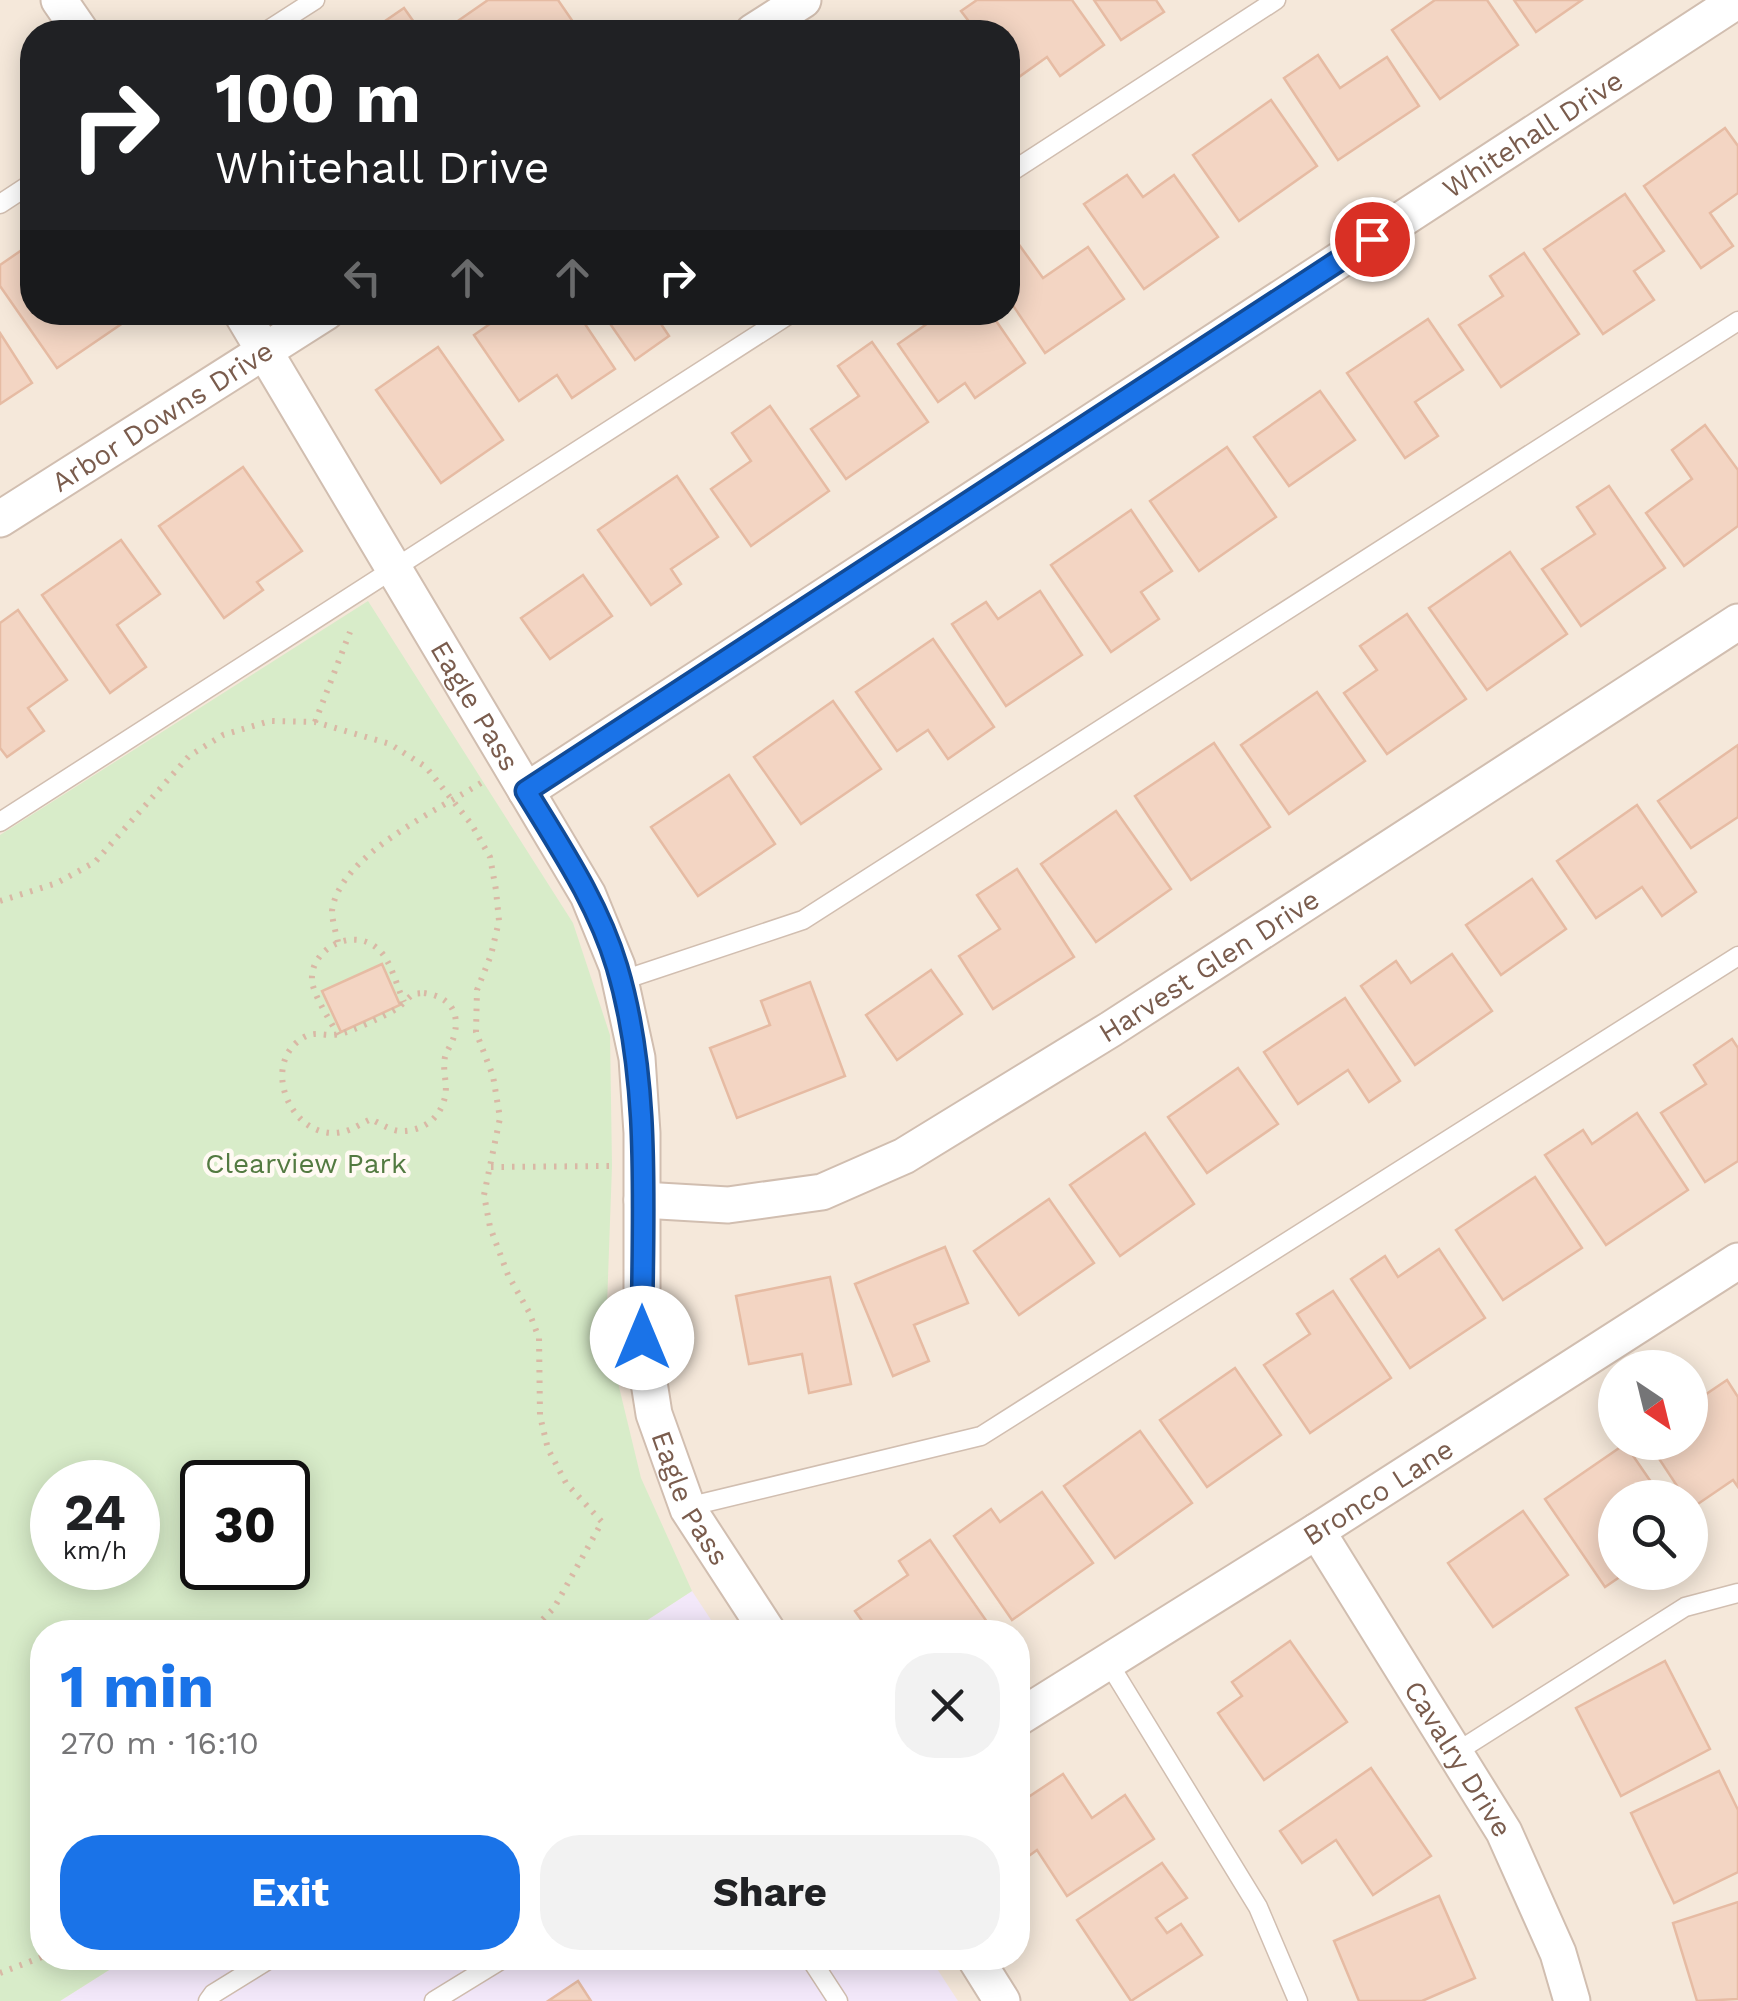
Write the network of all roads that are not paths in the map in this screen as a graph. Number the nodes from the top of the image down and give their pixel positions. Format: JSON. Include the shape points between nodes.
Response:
{"nodes":[{"id":1,"x":315,"y":0,"type":"edge"},
{"id":2,"x":802,"y":0,"type":"edge"},
{"id":3,"x":1276,"y":0,"type":"edge"},
{"id":4,"x":1738,"y":0,"type":"edge"},
{"id":5,"x":284,"y":20,"type":"edge"},
{"id":6,"x":771,"y":20,"type":"edge"},
{"id":7,"x":1020,"y":166,"type":"edge"},
{"id":8,"x":1738,"y":321,"type":"edge"},
{"id":9,"x":247,"y":325,"type":"edge"},
{"id":10,"x":307,"y":325,"type":"edge"},
{"id":11,"x":773,"y":325,"type":"edge"},
{"id":12,"x":264,"y":354,"type":"junction"},
{"id":13,"x":0,"y":519,"type":"edge"},
{"id":14,"x":394,"y":571,"type":"junction"},
{"id":15,"x":1738,"y":622,"type":"edge"},
{"id":16,"x":526,"y":791,"type":"junction"},
{"id":17,"x":0,"y":822,"type":"edge"},
{"id":18,"x":1738,"y":956,"type":"edge"},
{"id":19,"x":620,"y":981,"type":"junction"},
{"id":20,"x":642,"y":1200,"type":"junction"},
{"id":21,"x":1738,"y":1261,"type":"edge"},
{"id":22,"x":687,"y":1507,"type":"junction"},
{"id":23,"x":1317,"y":1531,"type":"junction"},
{"id":24,"x":1738,"y":1593,"type":"edge"},
{"id":25,"x":760,"y":1620,"type":"edge"},
{"id":26,"x":1108,"y":1662,"type":"junction"},
{"id":27,"x":1030,"y":1711,"type":"edge"},
{"id":28,"x":1455,"y":1753,"type":"junction"},
{"id":29,"x":251,"y":1970,"type":"edge"},
{"id":30,"x":484,"y":1970,"type":"edge"},
{"id":31,"x":818,"y":1970,"type":"edge"},
{"id":32,"x":983,"y":1970,"type":"edge"},
{"id":33,"x":208,"y":2001,"type":"edge"},
{"id":34,"x":434,"y":2001,"type":"edge"},
{"id":35,"x":838,"y":2001,"type":"edge"},
{"id":36,"x":1002,"y":2001,"type":"edge"},
{"id":37,"x":1298,"y":2001,"type":"edge"},
{"id":38,"x":1572,"y":2001,"type":"edge"}],
"edges":[{"from":1,"to":5,"type":"lane"},
{"from":2,"to":6,"type":"street"},
{"from":3,"to":7,"type":"lane"},
{"from":4,"to":16,"type":"street","name":"Whitehall Drive"},
{"from":8,"to":19,"type":"lane","via":[[803,920]]},
{"from":9,"to":12,"type":"street","name":"Eagle Pass"},
{"from":10,"to":12,"type":"street","name":"Arbor Downs Drive"},
{"from":11,"to":14,"type":"lane"},
{"from":12,"to":13,"type":"street","name":"Arbor Downs Drive"},
{"from":12,"to":14,"type":"street","name":"Eagle Pass"},
{"from":14,"to":16,"type":"street","name":"Eagle Pass"},
{"from":14,"to":17,"type":"lane"},
{"from":15,"to":20,"type":"street","name":"Harvest Glen Drive","via":[[904,1156],[822,1192],[728,1206]]},
{"from":16,"to":19,"type":"street","name":"Eagle Pass","via":[[588,894]]},
{"from":18,"to":22,"type":"lane","via":[[981,1436]]},
{"from":19,"to":20,"type":"street","name":"Eagle Pass","via":[[637,1058]]},
{"from":20,"to":22,"type":"street","name":"Eagle Pass","via":[[642,1338],[654,1414]]},
{"from":21,"to":23,"type":"street","name":"Bronco Lane"},
{"from":22,"to":25,"type":"street","name":"Eagle Pass"},
{"from":23,"to":26,"type":"street","name":"Bronco Lane"},
{"from":23,"to":28,"type":"street","name":"Cavalry Drive"},
{"from":24,"to":28,"type":"lane","via":[[1685,1607]]},
{"from":26,"to":27,"type":"street","name":"Bronco Lane"},
{"from":26,"to":37,"type":"lane","via":[[1258,1907]]},
{"from":28,"to":38,"type":"street","name":"Cavalry Drive","via":[[1504,1832]]},
{"from":29,"to":33,"type":"lane"},
{"from":30,"to":34,"type":"lane"},
{"from":31,"to":35,"type":"lane"},
{"from":32,"to":36,"type":"street"}]}
